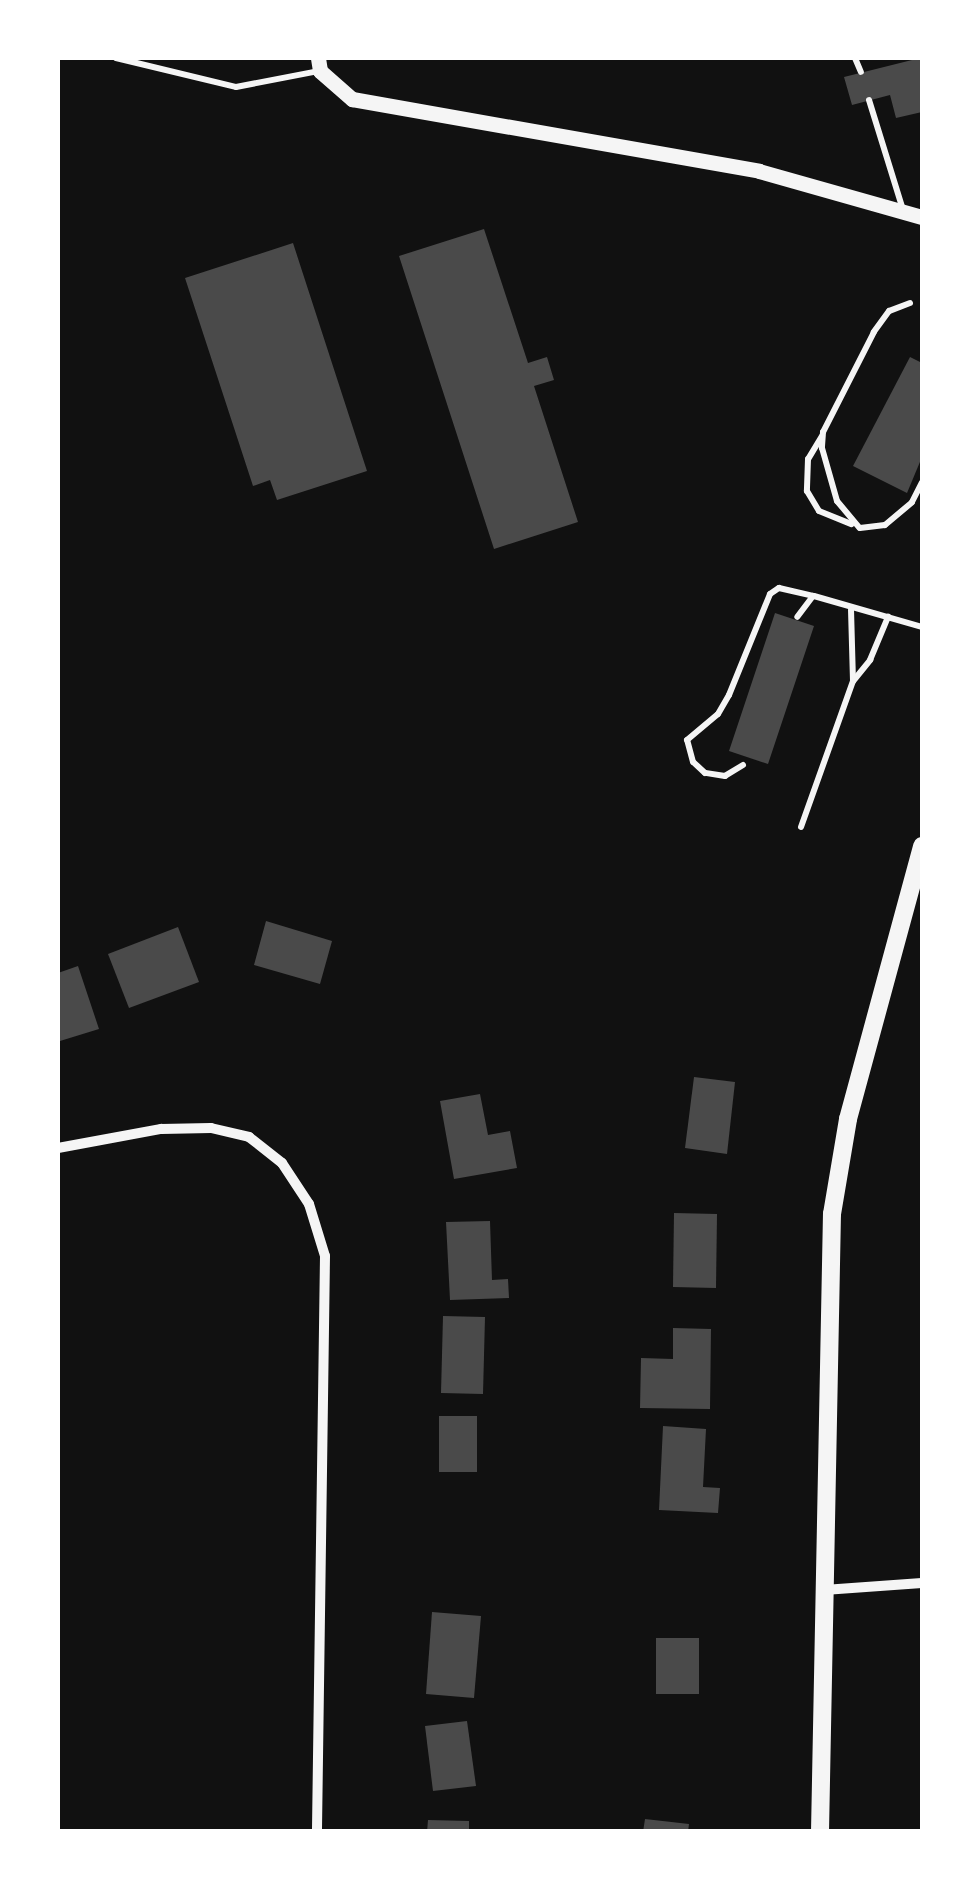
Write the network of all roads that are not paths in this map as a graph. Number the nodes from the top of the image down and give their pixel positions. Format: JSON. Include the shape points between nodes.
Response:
{"nodes":[{"id":1,"x":116,"y":58,"type":"edge"},
{"id":2,"x":854,"y":58,"type":"edge"},
{"id":3,"x":319,"y":64,"type":"edge"},
{"id":4,"x":861,"y":72,"type":"dead end"},
{"id":5,"x":869,"y":100,"type":"dead end"},
{"id":6,"x":903,"y":212,"type":"junction"},
{"id":7,"x":922,"y":217,"type":"edge"},
{"id":8,"x":910,"y":304,"type":"dead end"},
{"id":9,"x":823,"y":435,"type":"junction"},
{"id":10,"x":922,"y":482,"type":"edge"},
{"id":11,"x":856,"y":526,"type":"junction"},
{"id":12,"x":813,"y":596,"type":"junction"},
{"id":13,"x":851,"y":610,"type":"junction"},
{"id":14,"x":888,"y":616,"type":"junction"},
{"id":15,"x":797,"y":617,"type":"dead end"},
{"id":16,"x":922,"y":627,"type":"edge"},
{"id":17,"x":853,"y":680,"type":"junction"},
{"id":18,"x":744,"y":765,"type":"dead end"},
{"id":19,"x":801,"y":827,"type":"dead end"},
{"id":20,"x":922,"y":846,"type":"edge"},
{"id":21,"x":58,"y":1148,"type":"edge"},
{"id":22,"x":922,"y":1583,"type":"edge"},
{"id":23,"x":822,"y":1590,"type":"junction"},
{"id":24,"x":316,"y":1832,"type":"edge"},
{"id":25,"x":820,"y":1832,"type":"edge"}],
"edges":[{"from":1,"to":3,"type":"lane","via":[[236,87]]},
{"from":2,"to":4,"type":"lane"},
{"from":3,"to":6,"type":"street","via":[[352,98],[411,114],[759,170]]},
{"from":5,"to":6,"type":"lane"},
{"from":6,"to":7,"type":"street"},
{"from":8,"to":9,"type":"lane","via":[[889,311],[874,332]]},
{"from":9,"to":11,"type":"lane","via":[[838,501]]},
{"from":9,"to":11,"type":"lane","via":[[808,459],[807,491],[818,511]]},
{"from":10,"to":11,"type":"lane","via":[[912,502],[885,526]]},
{"from":12,"to":13,"type":"lane"},
{"from":12,"to":15,"type":"lane"},
{"from":12,"to":18,"type":"lane","via":[[779,588],[770,594],[724,705],[688,740],[694,762],[705,772],[726,776]]},
{"from":13,"to":14,"type":"lane"},
{"from":13,"to":17,"type":"lane"},
{"from":14,"to":16,"type":"lane"},
{"from":14,"to":17,"type":"lane","via":[[870,660]]},
{"from":17,"to":19,"type":"lane"},
{"from":20,"to":23,"type":"main road","via":[[848,1120],[832,1214]]},
{"from":21,"to":24,"type":"street","via":[[211,1128],[249,1138],[282,1162],[309,1204],[326,1256]]},
{"from":22,"to":23,"type":"street"},
{"from":23,"to":25,"type":"main road"}]}
